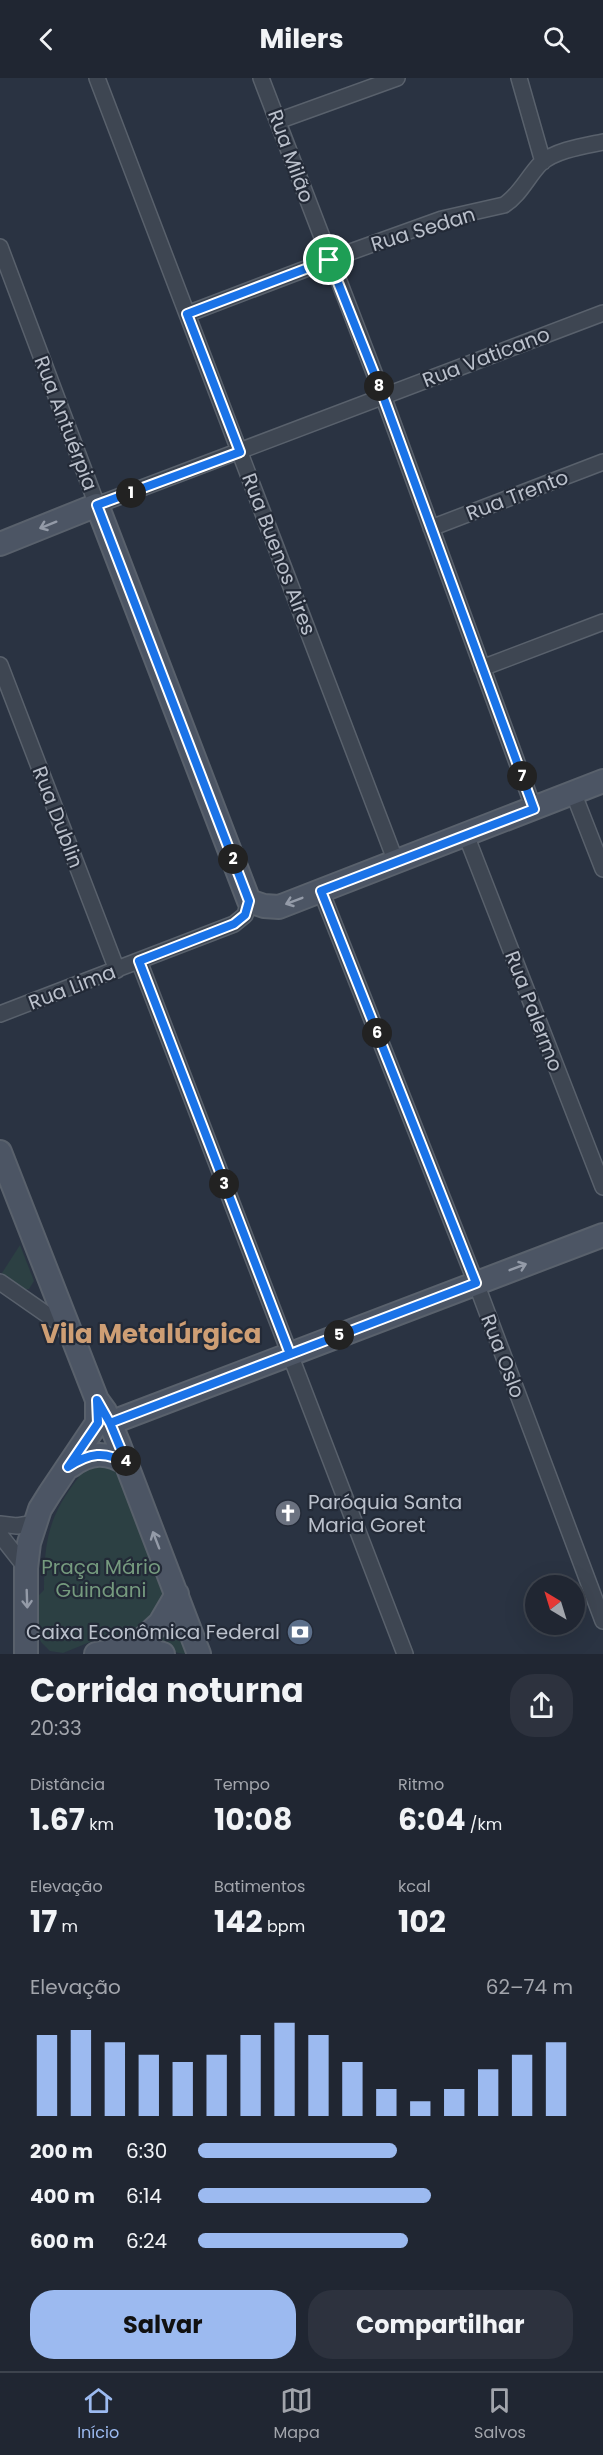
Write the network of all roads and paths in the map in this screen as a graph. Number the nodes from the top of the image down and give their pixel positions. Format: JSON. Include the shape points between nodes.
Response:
{"nodes":[{"id":1,"x":98,"y":78,"type":"edge"},
{"id":2,"x":261,"y":78,"type":"edge"},
{"id":3,"x":397,"y":78,"type":"edge"},
{"id":4,"x":519,"y":78,"type":"edge"},
{"id":5,"x":278,"y":121,"type":"junction"},
{"id":6,"x":603,"y":142,"type":"edge"},
{"id":7,"x":543,"y":162,"type":"junction"},
{"id":8,"x":0,"y":247,"type":"edge"},
{"id":9,"x":329,"y":260,"type":"junction"},
{"id":10,"x":603,"y":313,"type":"edge"},
{"id":11,"x":187,"y":314,"type":"junction"},
{"id":12,"x":383,"y":396,"type":"junction"},
{"id":13,"x":240,"y":452,"type":"junction"},
{"id":14,"x":603,"y":462,"type":"edge"},
{"id":15,"x":97,"y":505,"type":"junction"},
{"id":16,"x":431,"y":528,"type":"junction"},
{"id":17,"x":0,"y":544,"type":"edge"},
{"id":18,"x":603,"y":622,"type":"edge"},
{"id":19,"x":0,"y":665,"type":"edge"},
{"id":20,"x":482,"y":668,"type":"junction"},
{"id":21,"x":603,"y":781,"type":"edge"},
{"id":22,"x":573,"y":792,"type":"junction"},
{"id":23,"x":534,"y":809,"type":"junction"},
{"id":24,"x":466,"y":835,"type":"junction"},
{"id":25,"x":396,"y":862,"type":"junction"},
{"id":26,"x":603,"y":868,"type":"edge"},
{"id":27,"x":321,"y":891,"type":"junction"},
{"id":28,"x":249,"y":901,"type":"junction"},
{"id":29,"x":139,"y":961,"type":"junction"},
{"id":30,"x":117,"y":970,"type":"junction"},
{"id":31,"x":0,"y":1014,"type":"edge"},
{"id":32,"x":0,"y":1152,"type":"edge"},
{"id":33,"x":603,"y":1187,"type":"edge"},
{"id":34,"x":603,"y":1234,"type":"edge"},
{"id":35,"x":0,"y":1282,"type":"edge"},
{"id":36,"x":476,"y":1283,"type":"junction"},
{"id":37,"x":70,"y":1330,"type":"junction"},
{"id":38,"x":290,"y":1354,"type":"junction"},
{"id":39,"x":97,"y":1400,"type":"junction"},
{"id":40,"x":110,"y":1423,"type":"junction"},
{"id":41,"x":127,"y":1464,"type":"junction"},
{"id":42,"x":68,"y":1467,"type":"junction"},
{"id":43,"x":35,"y":1523,"type":"junction"},
{"id":44,"x":0,"y":1524,"type":"edge"},
{"id":45,"x":0,"y":1535,"type":"edge"},
{"id":46,"x":26,"y":1568,"type":"junction"},
{"id":47,"x":177,"y":1594,"type":"junction"},
{"id":48,"x":603,"y":1622,"type":"edge"},
{"id":49,"x":135,"y":1646,"type":"junction"},
{"id":50,"x":30,"y":1651,"type":"edge"},
{"id":51,"x":96,"y":1654,"type":"edge"},
{"id":52,"x":163,"y":1654,"type":"edge"},
{"id":53,"x":199,"y":1654,"type":"edge"},
{"id":54,"x":405,"y":1654,"type":"edge"}],
"edges":[{"from":1,"to":11,"type":"street","name":"Rua Buenos Aires"},
{"from":2,"to":5,"type":"street","name":"Rua Milão"},
{"from":3,"to":5,"type":"street"},
{"from":4,"to":7,"type":"street"},
{"from":5,"to":9,"type":"street","name":"Rua Milão"},
{"from":6,"to":7,"type":"street"},
{"from":7,"to":9,"type":"street","name":"Rua Sedan","via":[[504,205],[451,216]]},
{"from":8,"to":15,"type":"street","name":"Rua Antuérpia"},
{"from":9,"to":11,"type":"street","name":"Rua Sedan"},
{"from":9,"to":12,"type":"street","name":"Rua Milão"},
{"from":10,"to":12,"type":"street","name":"Rua Vaticano"},
{"from":11,"to":13,"type":"street","name":"Rua Buenos Aires"},
{"from":12,"to":13,"type":"street","name":"Rua Vaticano"},
{"from":12,"to":16,"type":"street","name":"Rua Milão"},
{"from":13,"to":15,"type":"street","name":"Rua Vaticano"},
{"from":13,"to":25,"type":"street","name":"Rua Buenos Aires"},
{"from":14,"to":16,"type":"street","name":"Rua Trento"},
{"from":15,"to":17,"type":"main road","name":"Rua Vaticano","one_way":true},
{"from":15,"to":28,"type":"main road","name":"Rua Antuérpia"},
{"from":16,"to":20,"type":"street","name":"Rua Milão"},
{"from":18,"to":20,"type":"street"},
{"from":19,"to":30,"type":"street","name":"Rua Dublin"},
{"from":20,"to":23,"type":"street","name":"Rua Milão"},
{"from":21,"to":22,"type":"main road"},
{"from":22,"to":23,"type":"main road"},
{"from":22,"to":26,"type":"street"},
{"from":23,"to":24,"type":"main road"},
{"from":24,"to":25,"type":"main road"},
{"from":24,"to":33,"type":"street","name":"Rua Palermo"},
{"from":25,"to":27,"type":"main road"},
{"from":27,"to":28,"type":"main road","one_way":true,"via":[[279,907]]},
{"from":27,"to":36,"type":"street","name":"Rua Oslo"},
{"from":28,"to":29,"type":"street","name":"Rua Lima","via":[[245,915],[234,924]]},
{"from":29,"to":30,"type":"street","name":"Rua Lima"},
{"from":29,"to":38,"type":"street"},
{"from":30,"to":31,"type":"street","name":"Rua Lima"},
{"from":32,"to":37,"type":"main road"},
{"from":36,"to":34,"type":"main road","one_way":true},
{"from":35,"to":37,"type":"street"},
{"from":36,"to":38,"type":"main road"},
{"from":36,"to":48,"type":"street","name":"Rua Oslo"},
{"from":37,"to":39,"type":"main road"},
{"from":38,"to":40,"type":"main road"},
{"from":38,"to":54,"type":"street"},
{"from":39,"to":40,"type":"main road"},
{"from":39,"to":42,"type":"main road","via":[[98,1423]]},
{"from":40,"to":41,"type":"main road"},
{"from":41,"to":42,"type":"main road","via":[[112,1456],[96,1454]]},
{"from":47,"to":41,"type":"main road","one_way":true},
{"from":42,"to":43,"type":"main road"},
{"from":43,"to":44,"type":"street","via":[[17,1527]]},
{"from":43,"to":46,"type":"main road"},
{"from":45,"to":46,"type":"street"},
{"from":46,"to":50,"type":"main road","one_way":true},
{"from":47,"to":49,"type":"main road","via":[[160,1623]]},
{"from":47,"to":53,"type":"main road"},
{"from":49,"to":51,"type":"main road"},
{"from":49,"to":52,"type":"main road"}]}
